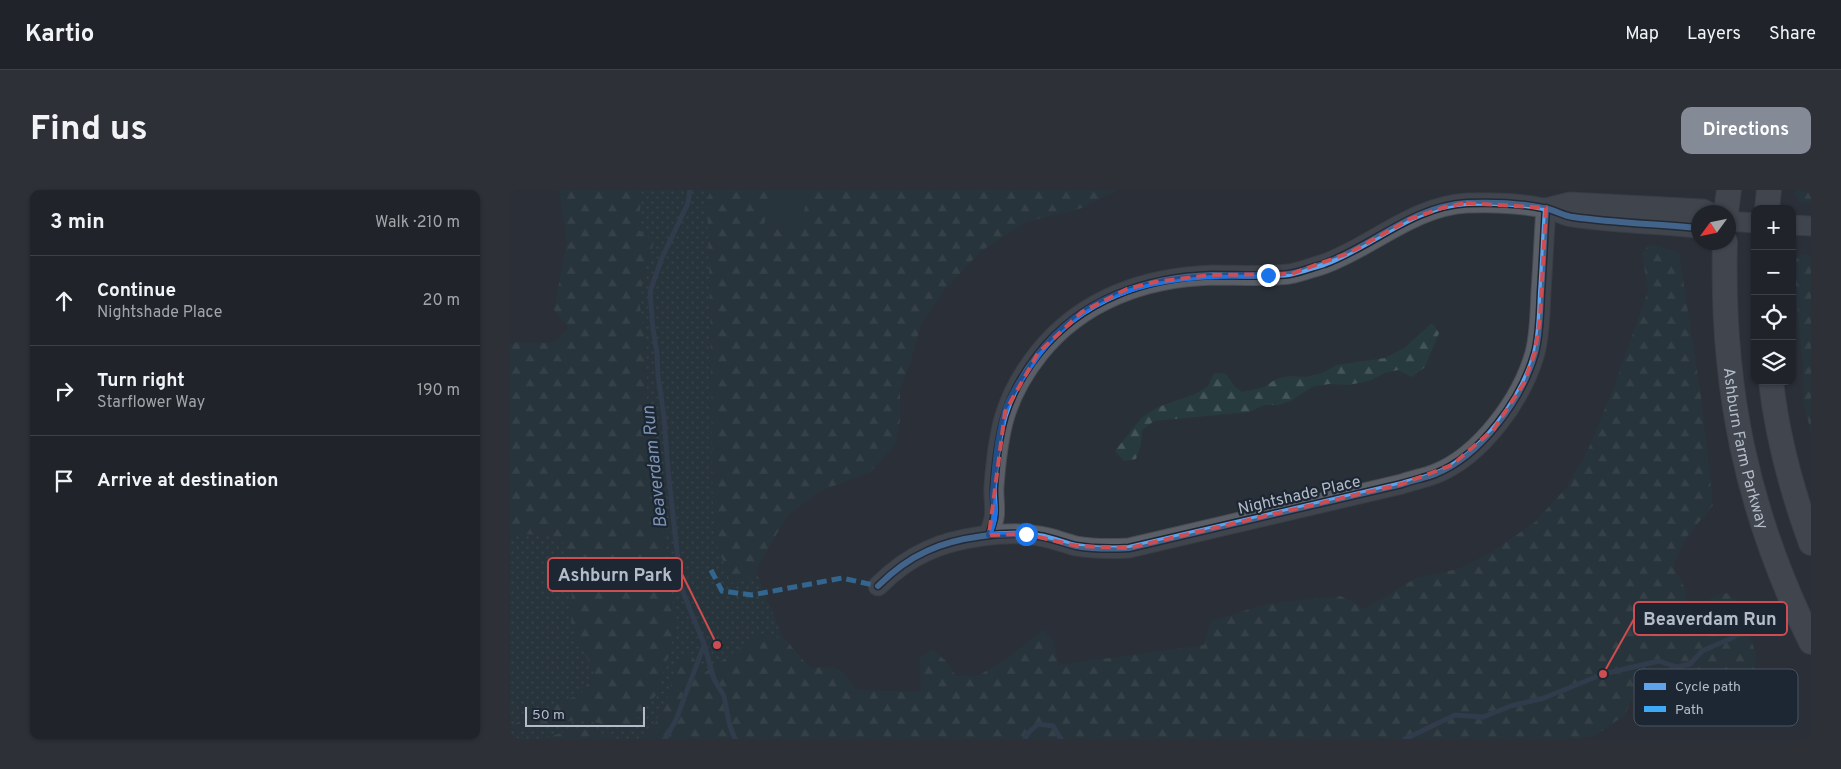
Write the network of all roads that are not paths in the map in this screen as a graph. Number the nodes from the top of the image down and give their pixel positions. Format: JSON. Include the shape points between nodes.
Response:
{"nodes":[{"id":1,"x":1729,"y":190,"type":"edge"},
{"id":2,"x":1769,"y":190,"type":"edge"},
{"id":3,"x":1727,"y":205,"type":"edge"},
{"id":4,"x":1767,"y":205,"type":"edge"},
{"id":5,"x":1546,"y":208,"type":"junction"},
{"id":6,"x":1691,"y":208,"type":"edge"},
{"id":7,"x":1736,"y":221,"type":"edge"},
{"id":8,"x":1751,"y":222,"type":"edge"},
{"id":9,"x":1796,"y":225,"type":"edge"},
{"id":10,"x":1811,"y":226,"type":"edge"},
{"id":11,"x":1691,"y":227,"type":"edge"},
{"id":12,"x":1725,"y":250,"type":"edge"},
{"id":13,"x":1772,"y":385,"type":"edge"},
{"id":14,"x":989,"y":535,"type":"junction"},
{"id":15,"x":1811,"y":543,"type":"edge"},
{"id":16,"x":878,"y":586,"type":"dead end"},
{"id":17,"x":1811,"y":642,"type":"edge"}],
"edges":[{"from":1,"to":3,"type":"main road"},
{"from":2,"to":4,"type":"main road"},
{"from":5,"to":6,"type":"street","via":[[1570,202]]},
{"from":5,"to":11,"type":"street","via":[[1570,217]]},
{"from":5,"to":14,"type":"street","via":[[1466,203],[1445,207],[1422,213],[1349,253],[1291,274],[1211,275],[1155,282],[1119,292],[1082,312],[1038,353],[1005,412],[996,456],[994,517]]},
{"from":5,"to":14,"type":"street","name":"Nightshade Place","via":[[1540,318],[1535,352],[1524,383],[1494,429],[1452,465],[1436,474],[1402,484],[1129,548],[1077,546],[1026,534]]},
{"from":7,"to":8,"type":"street"},
{"from":9,"to":10,"type":"street"},
{"from":12,"to":17,"type":"main road","name":"Ashburn Farm Parkway","via":[[1727,360],[1742,447],[1769,544]]},
{"from":13,"to":15,"type":"main road","via":[[1784,453]]},
{"from":14,"to":16,"type":"street","name":"Nightshade Place","via":[[926,551],[890,574]]}]}
